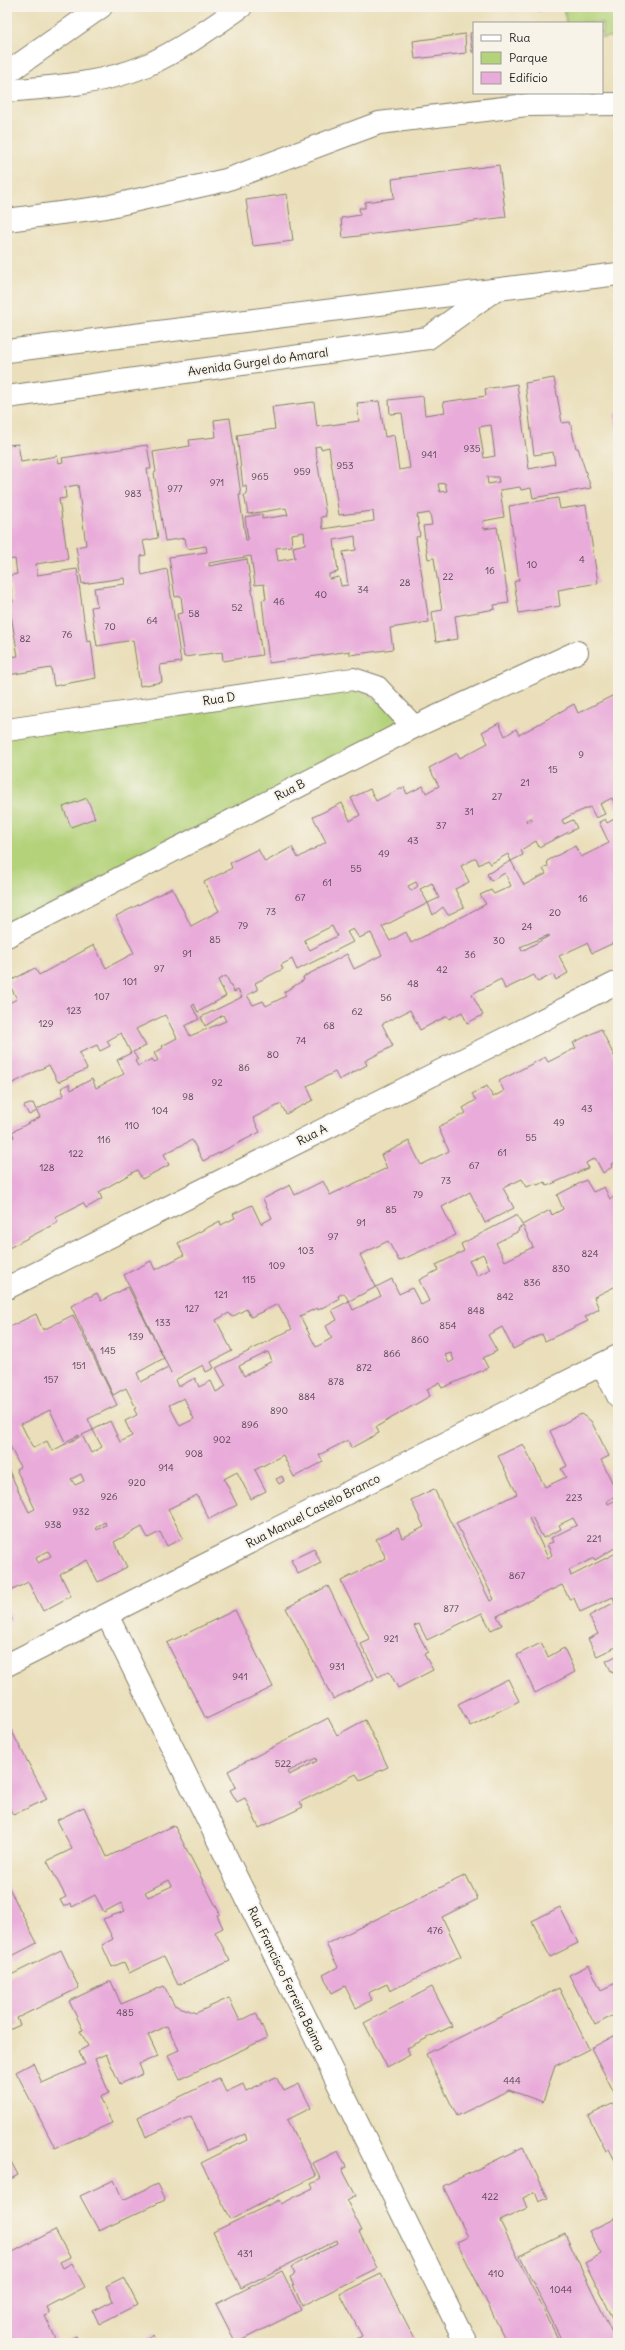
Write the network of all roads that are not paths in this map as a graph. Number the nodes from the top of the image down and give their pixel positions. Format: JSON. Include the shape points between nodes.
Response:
{"nodes":[{"id":1,"x":101,"y":7,"type":"edge"},
{"id":2,"x":241,"y":7,"type":"edge"},
{"id":3,"x":7,"y":73,"type":"edge"},
{"id":4,"x":7,"y":91,"type":"edge"},
{"id":5,"x":618,"y":104,"type":"edge"},
{"id":6,"x":7,"y":220,"type":"edge"},
{"id":7,"x":618,"y":274,"type":"edge"},
{"id":8,"x":494,"y":290,"type":"junction"},
{"id":9,"x":7,"y":351,"type":"edge"},
{"id":10,"x":7,"y":397,"type":"edge"},
{"id":11,"x":577,"y":652,"type":"dead end"},
{"id":12,"x":414,"y":727,"type":"junction"},
{"id":13,"x":7,"y":730,"type":"edge"},
{"id":14,"x":7,"y":936,"type":"edge"},
{"id":15,"x":618,"y":982,"type":"edge"},
{"id":16,"x":7,"y":1288,"type":"edge"},
{"id":17,"x":610,"y":1360,"type":"edge"},
{"id":18,"x":618,"y":1396,"type":"edge"},
{"id":19,"x":107,"y":1615,"type":"junction"},
{"id":20,"x":7,"y":1665,"type":"edge"},
{"id":21,"x":466,"y":2343,"type":"edge"}],
"edges":[{"from":1,"to":3,"type":"street"},
{"from":2,"to":4,"type":"street","via":[[202,34],[145,66],[62,87]]},
{"from":5,"to":6,"type":"street","via":[[527,105],[379,123],[226,180],[106,207]]},
{"from":7,"to":8,"type":"street","name":"Avenida Gurgel do Amaral"},
{"from":8,"to":9,"type":"street","name":"Avenida Gurgel do Amaral"},
{"from":8,"to":10,"type":"street","name":"Avenida Gurgel do Amaral","via":[[428,338]]},
{"from":11,"to":12,"type":"street","name":"Rua B"},
{"from":12,"to":13,"type":"street","name":"Rua D","via":[[377,687],[353,679]]},
{"from":12,"to":14,"type":"street","name":"Rua B"},
{"from":15,"to":16,"type":"street","name":"Rua A"},
{"from":17,"to":18,"type":"street"},
{"from":17,"to":19,"type":"street","name":"Rua Manuel Castelo Branco"},
{"from":19,"to":20,"type":"street","name":"Rua Manuel Castelo Branco"},
{"from":19,"to":21,"type":"street","name":"Rua Francisco Ferreira Baima"}]}
